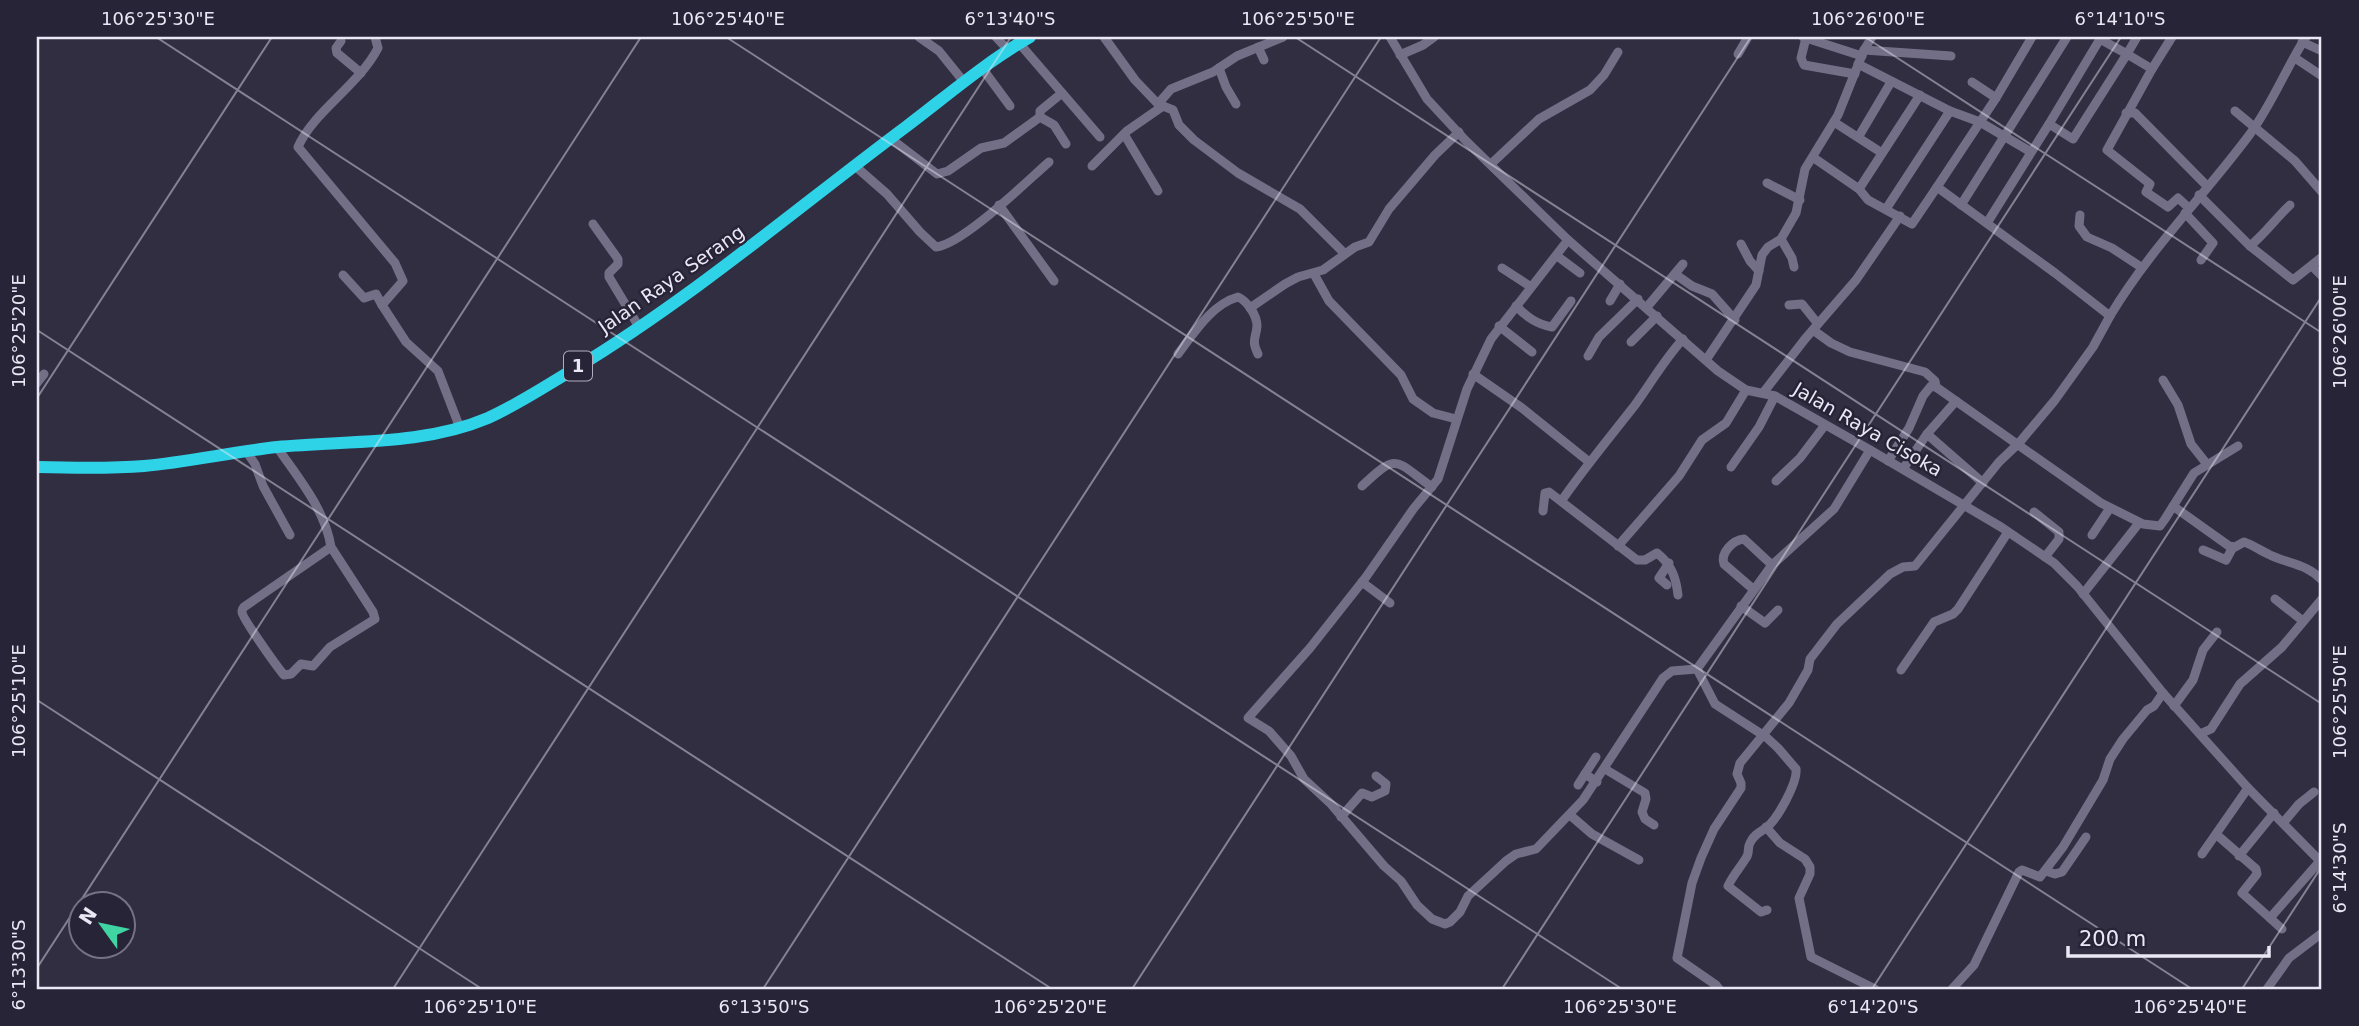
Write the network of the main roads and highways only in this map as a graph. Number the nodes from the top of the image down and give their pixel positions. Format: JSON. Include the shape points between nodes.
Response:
{"nodes":[{"id":1,"x":1019,"y":43,"type":"edge"},
{"id":2,"x":37,"y":467,"type":"edge"}],
"edges":[{"from":1,"to":2,"type":"highway","name":"Jalan Raya Serang","number":"1","via":[[639,327],[521,401],[460,428],[144,466]]}]}
